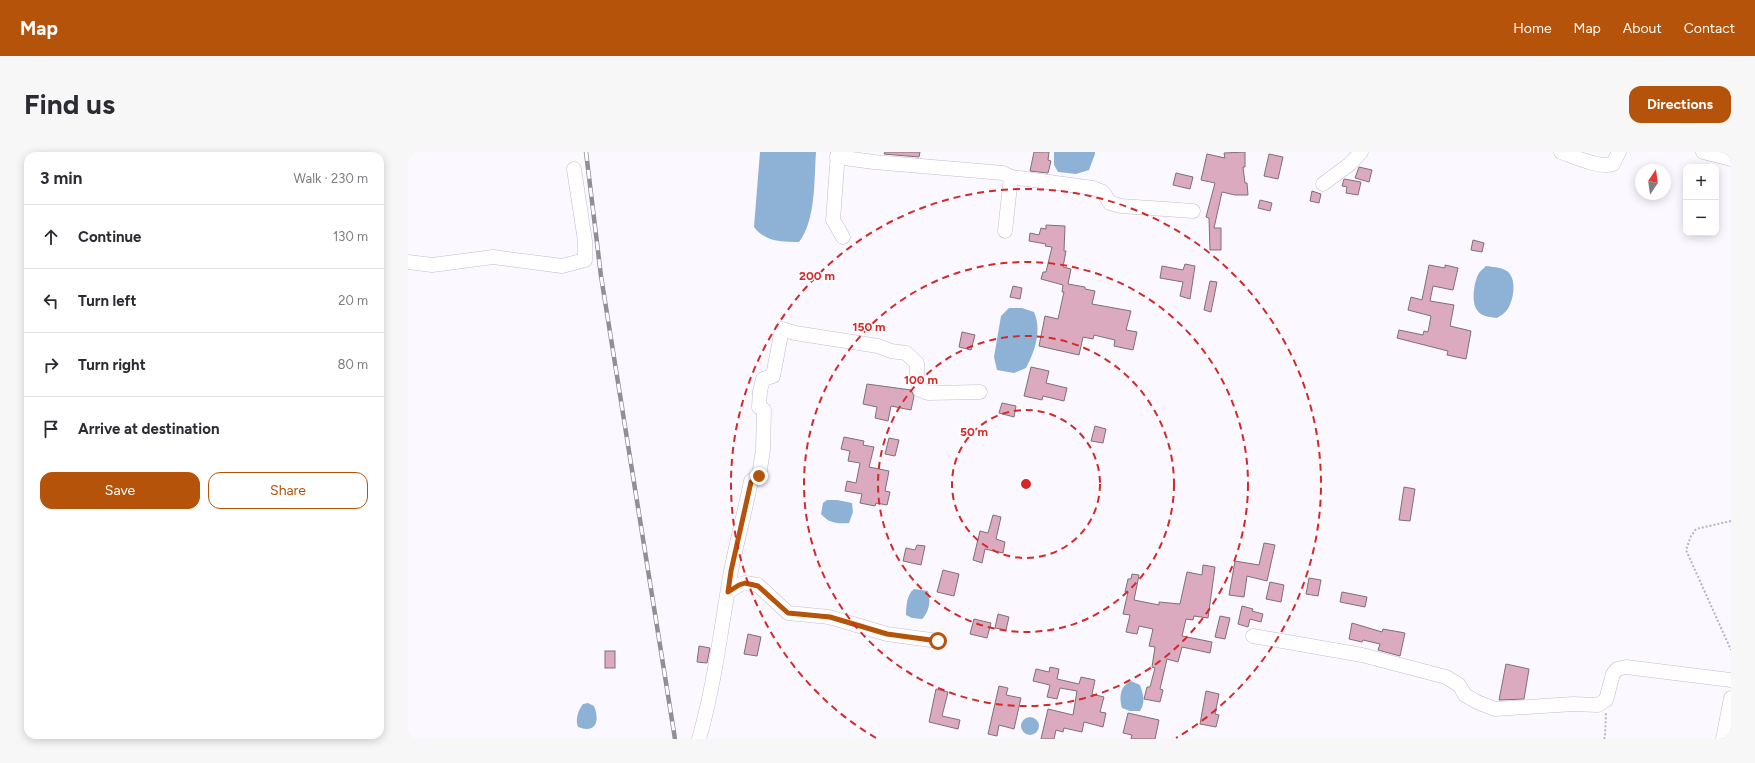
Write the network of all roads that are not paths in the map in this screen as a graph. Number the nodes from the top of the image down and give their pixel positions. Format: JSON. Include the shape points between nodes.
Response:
{"nodes":[{"id":1,"x":1360,"y":152,"type":"edge"},
{"id":2,"x":1561,"y":152,"type":"edge"},
{"id":3,"x":1619,"y":152,"type":"edge"},
{"id":4,"x":1703,"y":152,"type":"edge"},
{"id":5,"x":838,"y":154,"type":"edge"},
{"id":6,"x":1731,"y":159,"type":"edge"},
{"id":7,"x":574,"y":169,"type":"dead end"},
{"id":8,"x":1010,"y":177,"type":"junction"},
{"id":9,"x":1323,"y":184,"type":"dead end"},
{"id":10,"x":1193,"y":210,"type":"dead end"},
{"id":11,"x":1005,"y":231,"type":"dead end"},
{"id":12,"x":843,"y":237,"type":"dead end"},
{"id":13,"x":408,"y":262,"type":"edge"},
{"id":14,"x":980,"y":392,"type":"dead end"},
{"id":15,"x":728,"y":592,"type":"junction"},
{"id":16,"x":1253,"y":636,"type":"dead end"},
{"id":17,"x":938,"y":641,"type":"dead end"},
{"id":18,"x":1731,"y":680,"type":"edge"},
{"id":19,"x":1731,"y":698,"type":"edge"},
{"id":20,"x":699,"y":739,"type":"edge"},
{"id":21,"x":1724,"y":739,"type":"edge"}],
"edges":[{"from":1,"to":9,"type":"street","via":[[1350,164]]},
{"from":2,"to":3,"type":"street","via":[[1609,166]]},
{"from":4,"to":6,"type":"street"},
{"from":5,"to":8,"type":"street","via":[[874,162],[1003,173]]},
{"from":5,"to":12,"type":"street","via":[[832,220]]},
{"from":7,"to":13,"type":"street","via":[[585,241],[585,260],[562,266],[493,257],[432,264]]},
{"from":8,"to":10,"type":"street","via":[[1093,188],[1103,192],[1110,203],[1121,206]]},
{"from":8,"to":11,"type":"street"},
{"from":14,"to":15,"type":"street","via":[[920,390],[917,362],[906,353],[782,329],[772,376],[763,379],[760,392],[759,407],[764,410],[763,450],[759,476],[751,482]]},
{"from":15,"to":17,"type":"street","via":[[745,583],[758,586],[788,613],[830,617],[887,634]]},
{"from":15,"to":20,"type":"street","via":[[720,648]]},
{"from":16,"to":18,"type":"street","via":[[1362,655],[1446,677],[1459,685],[1465,695],[1495,709],[1598,705],[1606,700],[1612,674],[1617,669],[1626,667]]},
{"from":19,"to":21,"type":"street"}]}
